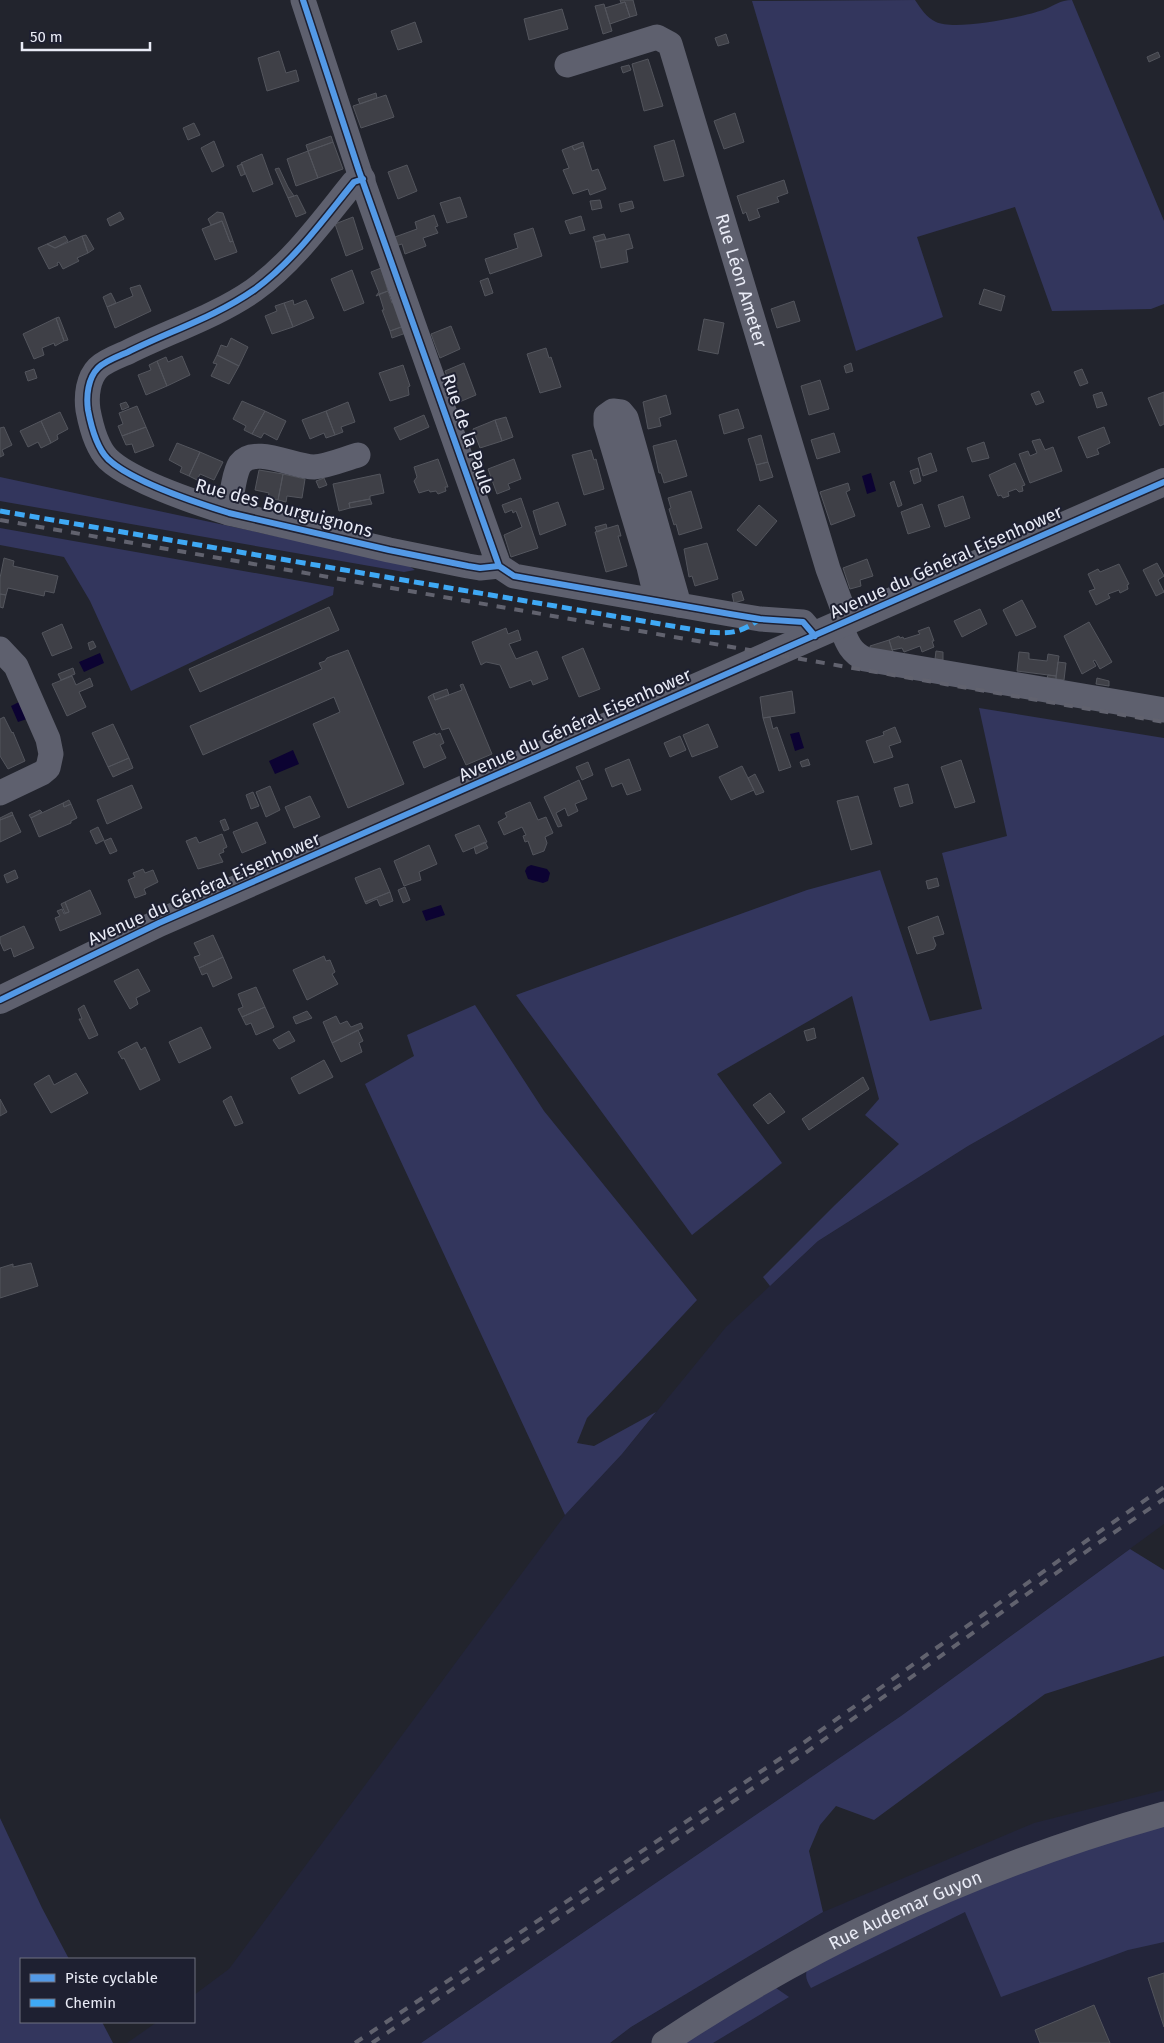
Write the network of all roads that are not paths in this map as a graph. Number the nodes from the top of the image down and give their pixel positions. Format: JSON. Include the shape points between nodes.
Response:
{"nodes":[{"id":1,"x":303,"y":0,"type":"edge"},
{"id":2,"x":567,"y":65,"type":"dead end"},
{"id":3,"x":362,"y":180,"type":"junction"},
{"id":4,"x":358,"y":455,"type":"dead end"},
{"id":5,"x":1164,"y":482,"type":"edge"},
{"id":6,"x":229,"y":513,"type":"junction"},
{"id":7,"x":499,"y":566,"type":"junction"},
{"id":8,"x":668,"y":603,"type":"junction"},
{"id":9,"x":844,"y":622,"type":"junction"},
{"id":10,"x":815,"y":636,"type":"junction"},
{"id":11,"x":0,"y":649,"type":"edge"},
{"id":12,"x":1164,"y":710,"type":"edge"},
{"id":13,"x":0,"y":793,"type":"edge"},
{"id":14,"x":0,"y":1000,"type":"edge"},
{"id":15,"x":1164,"y":1814,"type":"edge"},
{"id":16,"x":664,"y":2043,"type":"edge"}],
"edges":[{"from":1,"to":3,"type":"street","name":"Rue de la Paule"},
{"from":2,"to":9,"type":"street","name":"Rue Léon Ameter","via":[[657,36],[670,44]]},
{"from":3,"to":6,"type":"street","name":"Rue des Bourguignons","via":[[354,182],[290,258],[253,290],[208,317],[99,367],[92,376],[87,394],[90,421],[107,458],[132,475]]},
{"from":3,"to":7,"type":"street","name":"Rue de la Paule"},
{"from":4,"to":6,"type":"street","via":[[314,467],[262,456],[250,457],[238,468]]},
{"from":5,"to":9,"type":"main road","name":"Avenue du Général Eisenhower"},
{"from":6,"to":7,"type":"street","name":"Rue des Bourguignons","via":[[468,566]]},
{"from":7,"to":8,"type":"street","via":[[514,576]]},
{"from":8,"to":8,"type":"street","via":[[606,424],[606,416],[613,411],[621,412],[626,418]]},
{"from":8,"to":10,"type":"street","via":[[760,619],[803,622]]},
{"from":9,"to":10,"type":"main road","name":"Avenue du Général Eisenhower"},
{"from":9,"to":12,"type":"street","name":"Rue Léon Ameter","via":[[850,649],[865,659]]},
{"from":10,"to":14,"type":"main road","name":"Avenue du Général Eisenhower","via":[[159,924]]},
{"from":11,"to":13,"type":"street","via":[[16,666],[48,739],[51,754],[48,768],[42,774]]},
{"from":15,"to":16,"type":"street","name":"Rue Audemar Guyon","via":[[1048,1851],[896,1912],[781,1971]]}]}
